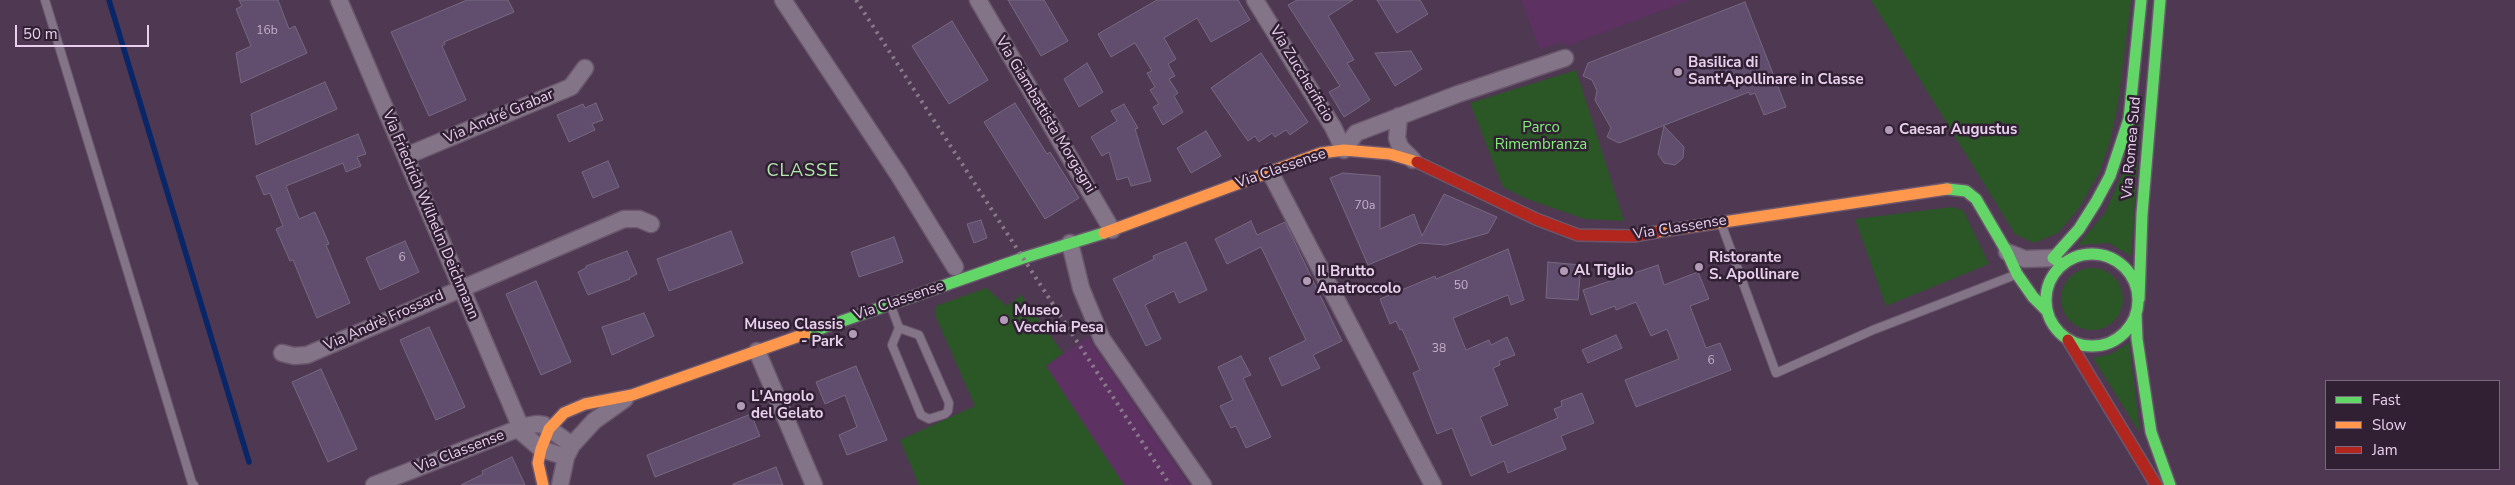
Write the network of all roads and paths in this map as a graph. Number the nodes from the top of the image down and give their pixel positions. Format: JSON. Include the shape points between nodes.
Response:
{"nodes":[{"id":1,"x":45,"y":0,"type":"edge"},
{"id":2,"x":339,"y":0,"type":"edge"},
{"id":3,"x":783,"y":0,"type":"edge"},
{"id":4,"x":978,"y":0,"type":"edge"},
{"id":5,"x":1255,"y":0,"type":"edge"},
{"id":6,"x":2141,"y":0,"type":"edge"},
{"id":7,"x":2160,"y":0,"type":"edge"},
{"id":8,"x":1565,"y":58,"type":"dead end"},
{"id":9,"x":585,"y":68,"type":"dead end"},
{"id":10,"x":1399,"y":116,"type":"junction"},
{"id":11,"x":1344,"y":150,"type":"junction"},
{"id":12,"x":406,"y":156,"type":"junction"},
{"id":13,"x":1413,"y":160,"type":"junction"},
{"id":14,"x":1270,"y":172,"type":"junction"},
{"id":15,"x":1720,"y":221,"type":"junction"},
{"id":16,"x":651,"y":224,"type":"dead end"},
{"id":17,"x":1112,"y":230,"type":"junction"},
{"id":18,"x":1070,"y":243,"type":"junction"},
{"id":19,"x":2008,"y":252,"type":"junction"},
{"id":20,"x":2058,"y":261,"type":"junction"},
{"id":21,"x":955,"y":267,"type":"dead end"},
{"id":22,"x":2018,"y":274,"type":"junction"},
{"id":23,"x":461,"y":287,"type":"junction"},
{"id":24,"x":2139,"y":299,"type":"junction"},
{"id":25,"x":890,"y":304,"type":"junction"},
{"id":26,"x":2047,"y":311,"type":"junction"},
{"id":27,"x":2136,"y":314,"type":"junction"},
{"id":28,"x":899,"y":328,"type":"junction"},
{"id":29,"x":2068,"y":340,"type":"junction"},
{"id":30,"x":757,"y":351,"type":"junction"},
{"id":31,"x":282,"y":352,"type":"dead end"},
{"id":32,"x":632,"y":395,"type":"junction"},
{"id":33,"x":549,"y":429,"type":"junction"},
{"id":34,"x":518,"y":430,"type":"junction"},
{"id":35,"x":541,"y":449,"type":"junction"},
{"id":36,"x":569,"y":451,"type":"junction"},
{"id":37,"x":194,"y":485,"type":"edge"},
{"id":38,"x":374,"y":485,"type":"edge"},
{"id":39,"x":543,"y":485,"type":"edge"},
{"id":40,"x":560,"y":485,"type":"edge"},
{"id":41,"x":814,"y":485,"type":"edge"},
{"id":42,"x":1203,"y":485,"type":"edge"},
{"id":43,"x":1433,"y":485,"type":"edge"},
{"id":44,"x":2156,"y":485,"type":"edge"},
{"id":45,"x":2170,"y":485,"type":"edge"}],
"edges":[{"from":1,"to":37,"type":"lane"},
{"from":2,"to":12,"type":"street","name":"Via Friedrich Wilhelm Deichmann"},
{"from":3,"to":21,"type":"street"},
{"from":4,"to":17,"type":"street","name":"Via Giambattista Morgagni"},
{"from":5,"to":11,"type":"street","name":"Via Zuccherificio"},
{"from":6,"to":20,"type":"street","name":"Via Romea Sud","via":[[2132,99],[2122,143],[2096,202]]},
{"from":7,"to":24,"type":"street","name":"Via Romea Sud","via":[[2142,214]]},
{"from":8,"to":10,"type":"street"},
{"from":9,"to":12,"type":"street","name":"Via André Grabar","via":[[570,87]]},
{"from":10,"to":11,"type":"street","via":[[1356,133]]},
{"from":10,"to":13,"type":"street","via":[[1400,147]]},
{"from":11,"to":13,"type":"street","name":"Via Classense","via":[[1390,154]]},
{"from":11,"to":14,"type":"street","name":"Via Classense","via":[[1321,153]]},
{"from":12,"to":23,"type":"street","name":"Via Friedrich Wilhelm Deichmann"},
{"from":13,"to":15,"type":"street","name":"Via Classense","via":[[1536,219],[1578,235],[1634,236]]},
{"from":14,"to":17,"type":"street","name":"Via Classense"},
{"from":14,"to":43,"type":"street"},
{"from":15,"to":19,"type":"street","name":"Via Classense","via":[[1954,188],[1966,191],[1976,199]]},
{"from":15,"to":22,"type":"lane","via":[[1776,374],[1873,330]]},
{"from":16,"to":23,"type":"street","name":"Via Andrè Frossard","via":[[639,219],[624,219]]},
{"from":17,"to":18,"type":"street","name":"Via Classense"},
{"from":18,"to":25,"type":"street","name":"Via Classense"},
{"from":18,"to":42,"type":"street","via":[[1081,288],[1102,339]]},
{"from":19,"to":20,"type":"street","via":[[2025,259]]},
{"from":19,"to":22,"type":"street","name":"Via Classense"},
{"from":20,"to":24,"type":"street","via":[[2092,254],[2119,262],[2129,272]]},
{"from":20,"to":26,"type":"street","via":[[2048,284]]},
{"from":22,"to":26,"type":"street","name":"Via Classense"},
{"from":23,"to":31,"type":"street","name":"Via Andrè Frossard","via":[[307,355],[294,356]]},
{"from":23,"to":34,"type":"street","name":"Via Friedrich Wilhelm Deichmann","via":[[518,421]]},
{"from":24,"to":27,"type":"street"},
{"from":25,"to":28,"type":"lane"},
{"from":25,"to":30,"type":"street","name":"Via Classense"},
{"from":26,"to":29,"type":"street","via":[[2058,332]]},
{"from":27,"to":29,"type":"street","via":[[2121,337],[2108,344],[2081,345]]},
{"from":27,"to":45,"type":"street","via":[[2151,432]]},
{"from":28,"to":28,"type":"lane","via":[[892,345],[921,415],[929,419],[945,414],[949,403],[919,335]]},
{"from":29,"to":44,"type":"street"},
{"from":30,"to":32,"type":"street","name":"Via Classense"},
{"from":30,"to":41,"type":"street"},
{"from":32,"to":33,"type":"street","name":"Via Classense","via":[[585,404],[564,413]]},
{"from":32,"to":36,"type":"street","name":"Via Classense","via":[[594,421]]},
{"from":33,"to":34,"type":"street","name":"Via Classense","via":[[538,424]]},
{"from":33,"to":35,"type":"street","name":"Via Classense"},
{"from":33,"to":36,"type":"street"},
{"from":34,"to":35,"type":"street","name":"Via Classense"},
{"from":34,"to":38,"type":"street","name":"Via Classense"},
{"from":35,"to":36,"type":"street","name":"Via Classense"},
{"from":35,"to":39,"type":"street","via":[[538,463]]},
{"from":36,"to":40,"type":"street"}]}
